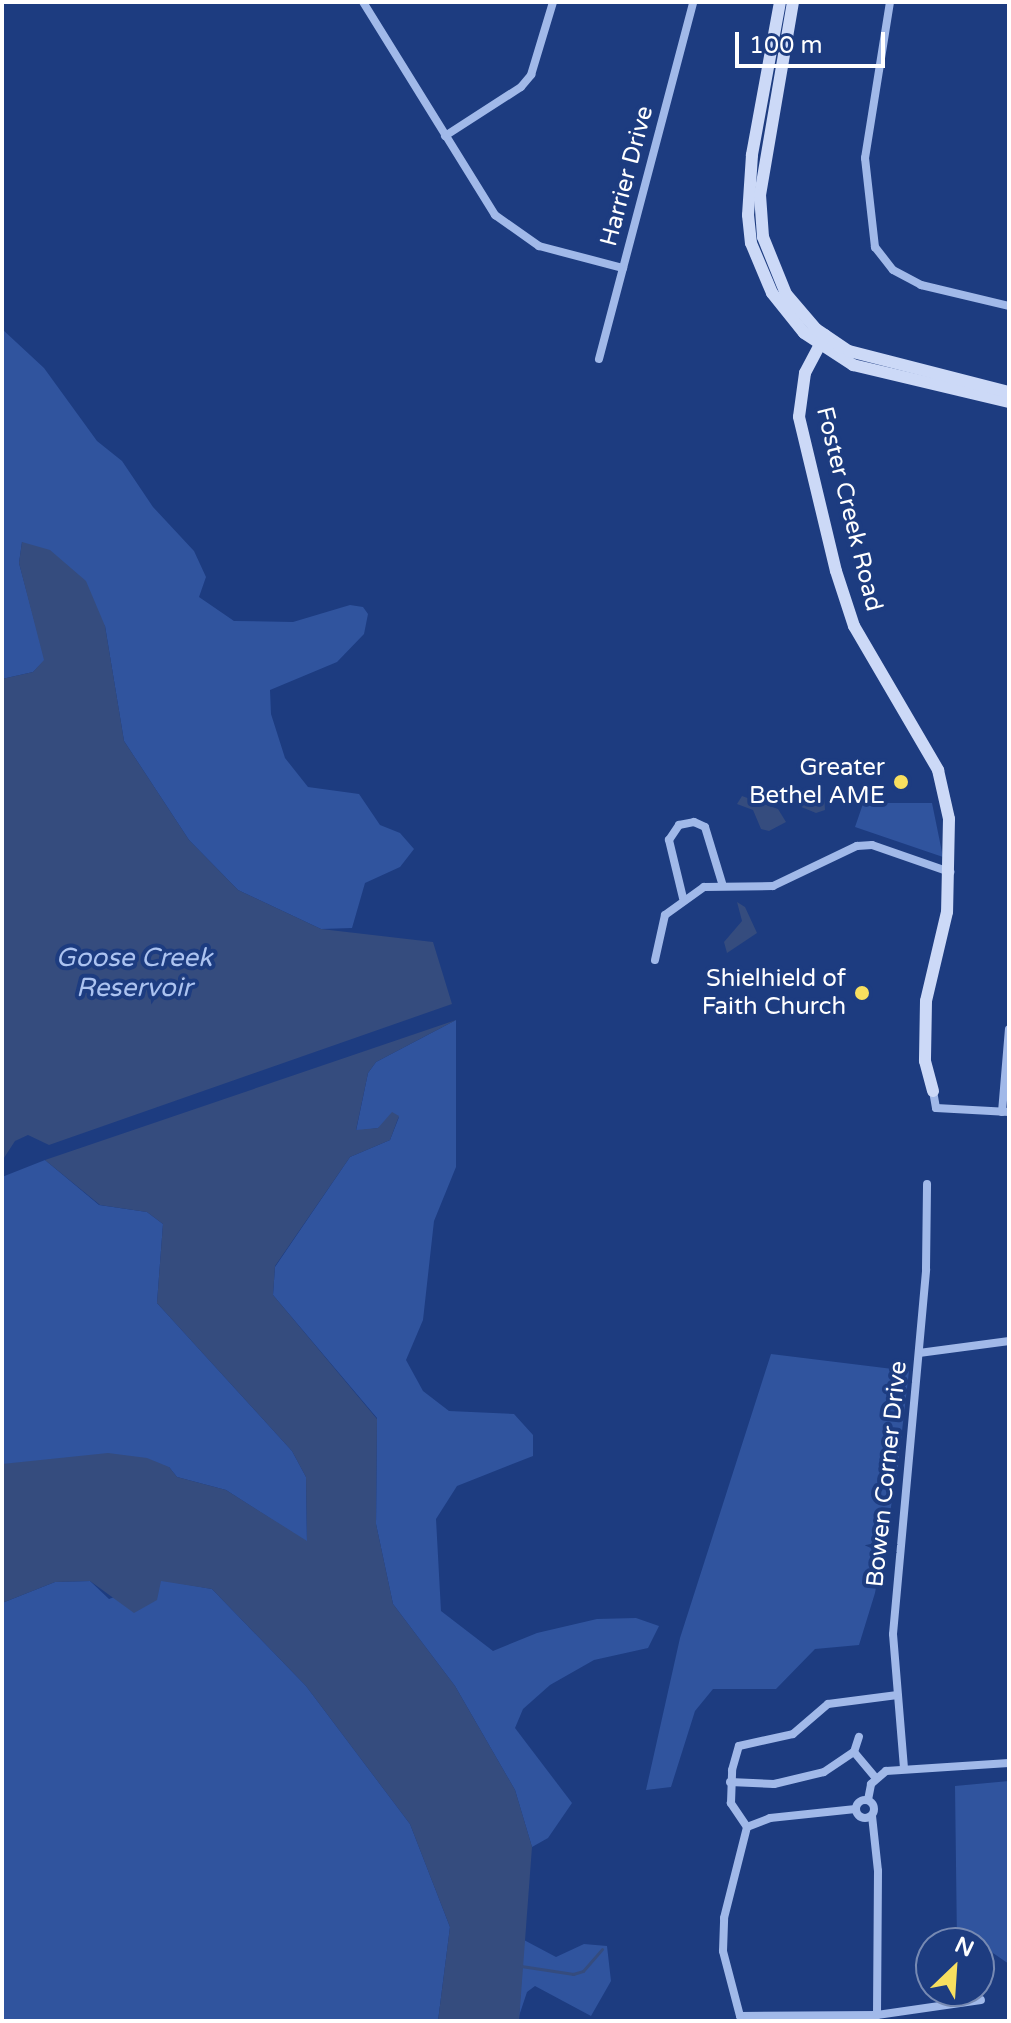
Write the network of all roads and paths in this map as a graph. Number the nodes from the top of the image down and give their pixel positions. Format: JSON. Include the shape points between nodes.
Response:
{"nodes":[{"id":1,"x":363,"y":2,"type":"edge"},
{"id":2,"x":553,"y":2,"type":"edge"},
{"id":3,"x":693,"y":2,"type":"edge"},
{"id":4,"x":780,"y":2,"type":"edge"},
{"id":5,"x":793,"y":2,"type":"edge"},
{"id":6,"x":890,"y":2,"type":"edge"},
{"id":7,"x":445,"y":136,"type":"junction"},
{"id":8,"x":623,"y":268,"type":"junction"},
{"id":9,"x":1009,"y":306,"type":"edge"},
{"id":10,"x":822,"y":340,"type":"junction"},
{"id":11,"x":599,"y":359,"type":"dead end"},
{"id":12,"x":1009,"y":392,"type":"edge"},
{"id":13,"x":1009,"y":402,"type":"edge"},
{"id":14,"x":952,"y":872,"type":"junction"},
{"id":15,"x":722,"y":883,"type":"junction"},
{"id":16,"x":683,"y":898,"type":"junction"},
{"id":17,"x":655,"y":960,"type":"dead end"},
{"id":18,"x":1009,"y":1029,"type":"edge"},
{"id":19,"x":1007,"y":1052,"type":"edge"},
{"id":20,"x":933,"y":1091,"type":"joint"},
{"id":21,"x":1005,"y":1112,"type":"edge"},
{"id":22,"x":927,"y":1184,"type":"dead end"},
{"id":23,"x":1009,"y":1341,"type":"edge"},
{"id":24,"x":919,"y":1353,"type":"junction"},
{"id":25,"x":897,"y":1695,"type":"junction"},
{"id":26,"x":859,"y":1737,"type":"dead end"},
{"id":27,"x":854,"y":1752,"type":"junction"},
{"id":28,"x":1009,"y":1763,"type":"edge"},
{"id":29,"x":904,"y":1768,"type":"junction"},
{"id":30,"x":876,"y":1778,"type":"junction"},
{"id":31,"x":730,"y":1782,"type":"junction"},
{"id":32,"x":868,"y":1800,"type":"junction"},
{"id":33,"x":856,"y":1809,"type":"junction"},
{"id":34,"x":872,"y":1816,"type":"junction"},
{"id":35,"x":747,"y":1827,"type":"junction"},
{"id":36,"x":932,"y":2007,"type":"edge"},
{"id":37,"x":877,"y":2015,"type":"junction"},
{"id":38,"x":738,"y":2018,"type":"edge"}],
"edges":[{"from":1,"to":7,"type":"street"},
{"from":2,"to":7,"type":"street","via":[[531,75]]},
{"from":3,"to":8,"type":"street","name":"Harrier Drive"},
{"from":4,"to":10,"type":"street","via":[[752,155],[751,243],[772,293]]},
{"from":5,"to":10,"type":"street","via":[[771,115],[760,212],[772,266],[786,294]]},
{"from":6,"to":9,"type":"street","via":[[865,158],[875,247],[893,270],[921,285]]},
{"from":7,"to":8,"type":"street","via":[[508,229],[539,246]]},
{"from":8,"to":11,"type":"street","name":"Harrier Drive"},
{"from":10,"to":12,"type":"street","via":[[870,360]]},
{"from":10,"to":13,"type":"street","via":[[875,372]]},
{"from":10,"to":14,"type":"street","name":"Foster Creek Road","via":[[805,373],[799,417],[854,626],[938,770],[949,819]]},
{"from":14,"to":15,"type":"street","via":[[872,845],[857,846],[773,886]]},
{"from":14,"to":20,"type":"street","name":"Foster Creek Road","via":[[926,1001],[925,1061]]},
{"from":15,"to":16,"type":"street"},
{"from":15,"to":16,"type":"street","via":[[705,827],[694,822],[679,825],[669,840]]},
{"from":16,"to":17,"type":"street","via":[[665,915]]},
{"from":18,"to":19,"type":"street"},
{"from":19,"to":21,"type":"street"},
{"from":20,"to":21,"type":"street","via":[[934,1112]]},
{"from":22,"to":24,"type":"street","name":"Bowen Corner Drive"},
{"from":23,"to":24,"type":"street"},
{"from":24,"to":25,"type":"street","name":"Bowen Corner Drive","via":[[895,1571],[892,1650]]},
{"from":25,"to":29,"type":"street","name":"Bowen Corner Drive"},
{"from":25,"to":31,"type":"street","via":[[828,1704],[793,1734],[750,1740],[739,1746]]},
{"from":26,"to":27,"type":"street"},
{"from":27,"to":30,"type":"street"},
{"from":27,"to":31,"type":"street","via":[[824,1772],[792,1782]]},
{"from":28,"to":29,"type":"street"},
{"from":29,"to":30,"type":"street"},
{"from":30,"to":32,"type":"street"},
{"from":31,"to":35,"type":"street","via":[[731,1803]]},
{"from":32,"to":33,"type":"street"},
{"from":32,"to":34,"type":"street","via":[[875,1807]]},
{"from":33,"to":34,"type":"street","via":[[863,1818]]},
{"from":33,"to":35,"type":"street","via":[[782,1816]]},
{"from":34,"to":37,"type":"street","via":[[878,1871]]},
{"from":35,"to":38,"type":"street","via":[[724,1918],[723,1951]]},
{"from":36,"to":37,"type":"street"},
{"from":37,"to":38,"type":"street"}]}
